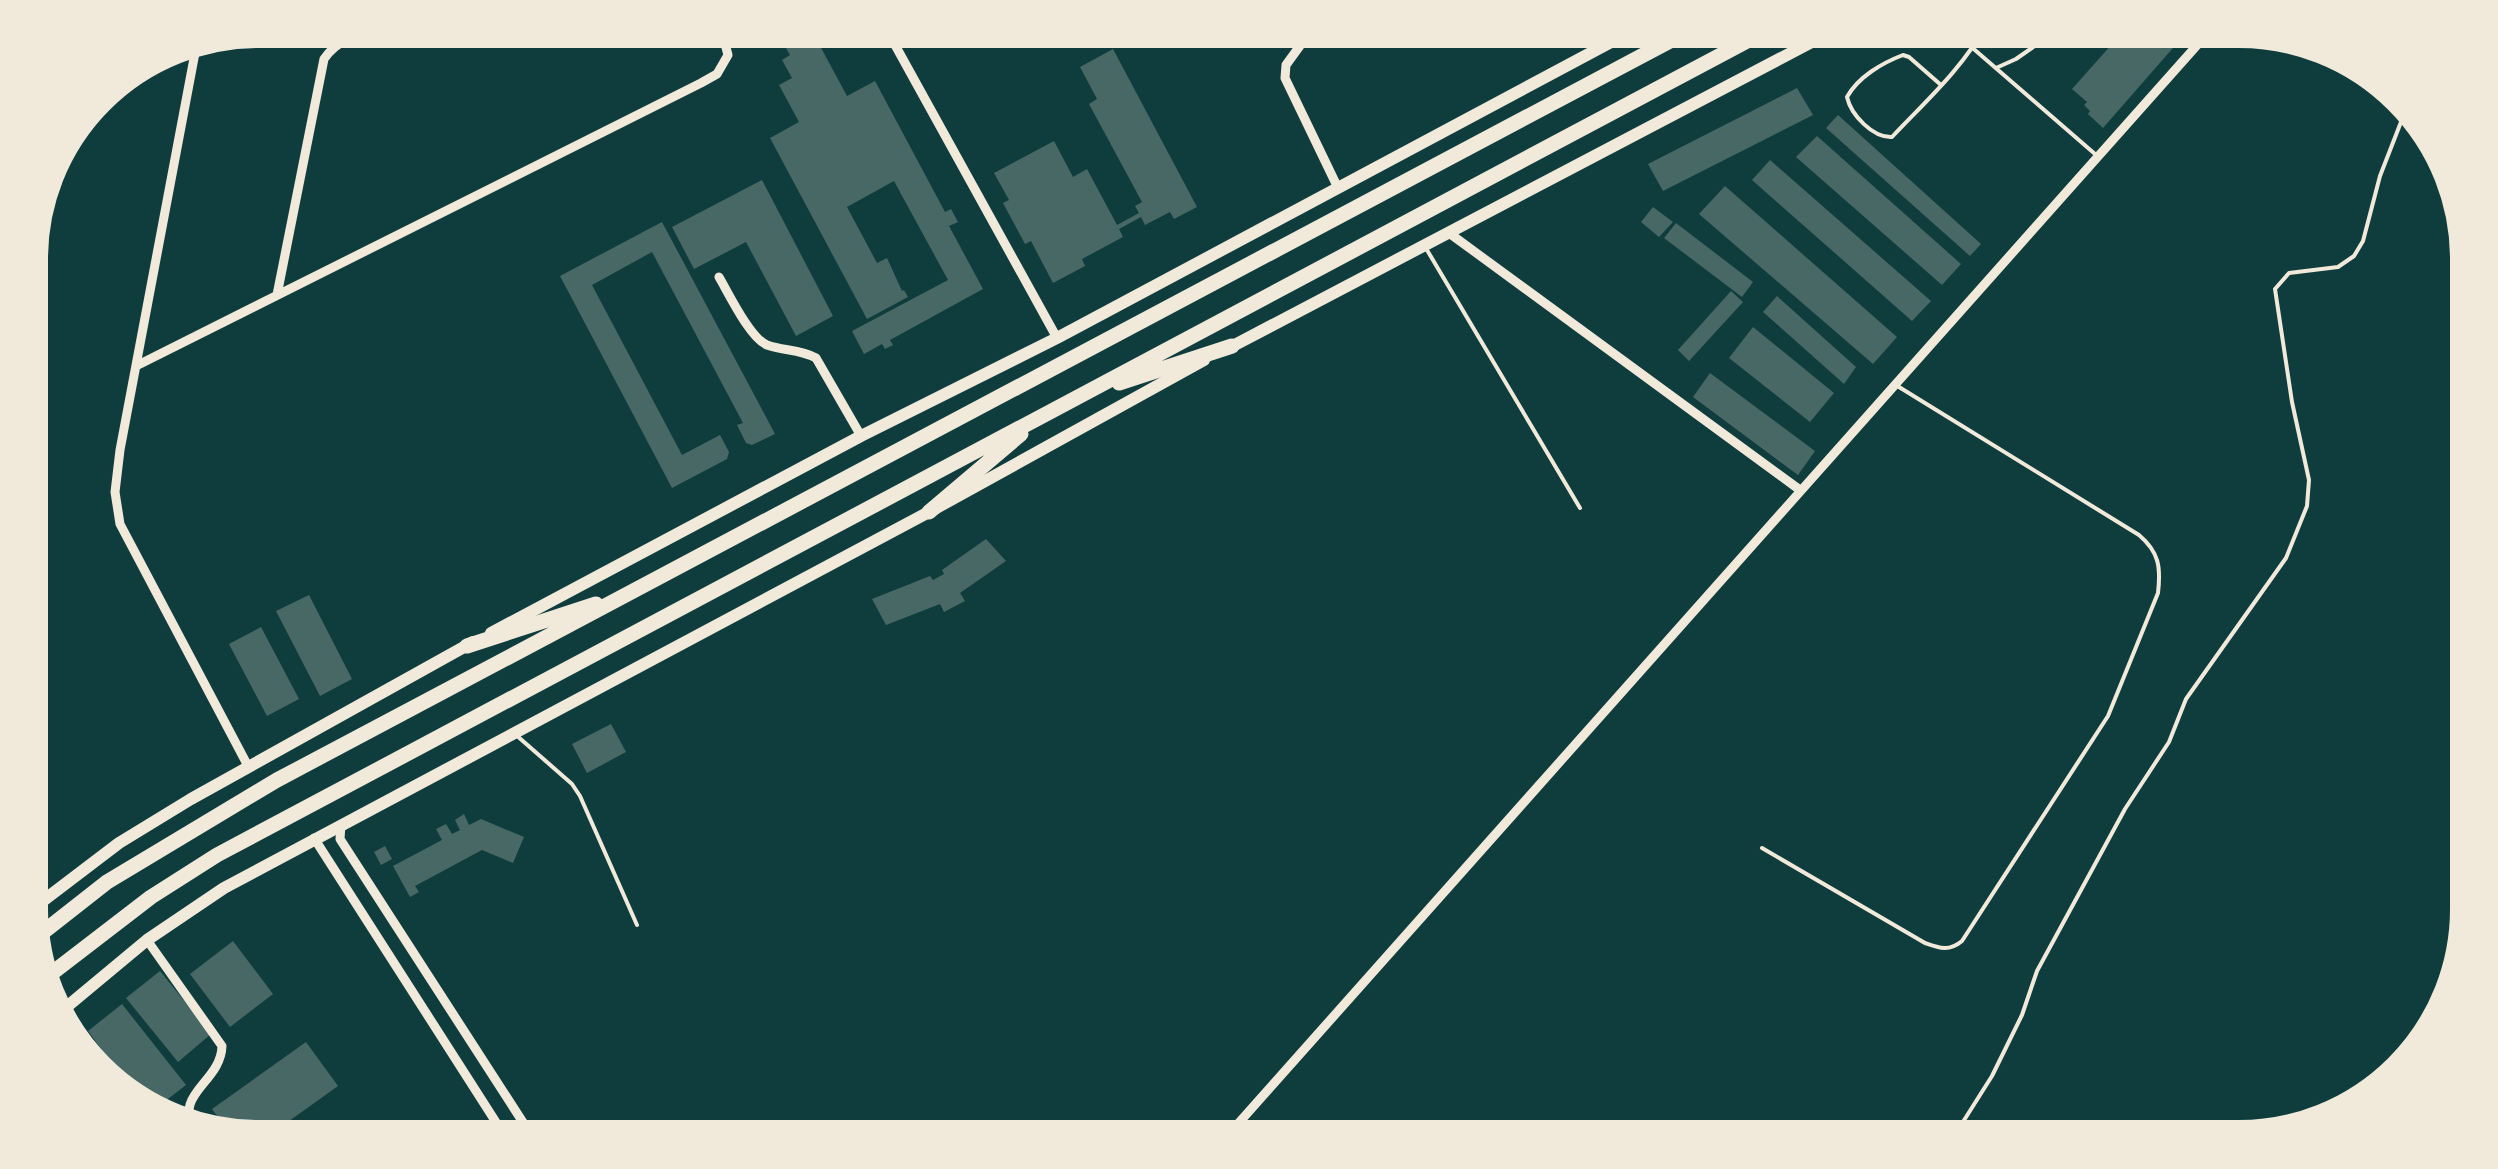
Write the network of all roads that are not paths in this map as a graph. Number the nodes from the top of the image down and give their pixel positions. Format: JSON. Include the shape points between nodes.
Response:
{"nodes":[{"id":1,"x":341,"y":42,"type":"edge"},
{"id":2,"x":725,"y":42,"type":"edge"},
{"id":3,"x":893,"y":42,"type":"edge"},
{"id":4,"x":1303,"y":42,"type":"edge"},
{"id":5,"x":1611,"y":42,"type":"edge"},
{"id":6,"x":1668,"y":42,"type":"edge"},
{"id":7,"x":1745,"y":42,"type":"edge"},
{"id":8,"x":1812,"y":42,"type":"edge"},
{"id":9,"x":1967,"y":42,"type":"edge"},
{"id":10,"x":1977,"y":42,"type":"edge"},
{"id":11,"x":2040,"y":42,"type":"edge"},
{"id":12,"x":2200,"y":42,"type":"edge"},
{"id":13,"x":1974,"y":48,"type":"junction"},
{"id":14,"x":195,"y":52,"type":"edge"},
{"id":15,"x":1996,"y":68,"type":"junction"},
{"id":16,"x":1941,"y":85,"type":"junction"},
{"id":17,"x":2099,"y":157,"type":"junction"},
{"id":18,"x":1338,"y":188,"type":"junction"},
{"id":19,"x":1449,"y":233,"type":"junction"},
{"id":20,"x":1424,"y":246,"type":"junction"},
{"id":21,"x":719,"y":278,"type":"dead end"},
{"id":22,"x":277,"y":295,"type":"junction"},
{"id":23,"x":1058,"y":338,"type":"junction"},
{"id":24,"x":1232,"y":346,"type":"junction"},
{"id":25,"x":136,"y":366,"type":"junction"},
{"id":26,"x":1895,"y":384,"type":"junction"},
{"id":27,"x":1077,"y":397,"type":"junction"},
{"id":28,"x":1043,"y":414,"type":"junction"},
{"id":29,"x":861,"y":436,"type":"junction"},
{"id":30,"x":1800,"y":490,"type":"junction"},
{"id":31,"x":1580,"y":508,"type":"dead end"},
{"id":32,"x":929,"y":512,"type":"junction"},
{"id":33,"x":638,"y":590,"type":"junction"},
{"id":34,"x":468,"y":646,"type":"junction"},
{"id":35,"x":513,"y":732,"type":"junction"},
{"id":36,"x":248,"y":766,"type":"junction"},
{"id":37,"x":344,"y":822,"type":"junction"},
{"id":38,"x":314,"y":838,"type":"junction"},
{"id":39,"x":1762,"y":848,"type":"dead end"},
{"id":40,"x":42,"y":901,"type":"edge"},
{"id":41,"x":637,"y":925,"type":"dead end"},
{"id":42,"x":44,"y":932,"type":"edge"},
{"id":43,"x":147,"y":940,"type":"junction"},
{"id":44,"x":52,"y":973,"type":"edge"},
{"id":45,"x":66,"y":1007,"type":"edge"},
{"id":46,"x":502,"y":1090,"type":"junction"},
{"id":47,"x":484,"y":1102,"type":"junction"},
{"id":48,"x":190,"y":1115,"type":"edge"},
{"id":49,"x":499,"y":1126,"type":"edge"},
{"id":50,"x":525,"y":1126,"type":"edge"},
{"id":51,"x":1236,"y":1126,"type":"edge"}],
"edges":[{"from":1,"to":22,"type":"street","via":[[324,59]]},
{"from":2,"to":22,"type":"street","via":[[728,55],[701,84]]},
{"from":3,"to":23,"type":"street"},
{"from":4,"to":18,"type":"street","via":[[1284,78]]},
{"from":5,"to":18,"type":"main road"},
{"from":6,"to":33,"type":"highway"},
{"from":7,"to":27,"type":"highway"},
{"from":8,"to":19,"type":"main road"},
{"from":9,"to":13,"type":"lane"},
{"from":10,"to":13,"type":"lane"},
{"from":11,"to":15,"type":"lane"},
{"from":12,"to":17,"type":"street"},
{"from":13,"to":15,"type":"lane"},
{"from":13,"to":16,"type":"lane"},
{"from":14,"to":25,"type":"street"},
{"from":15,"to":17,"type":"lane"},
{"from":16,"to":16,"type":"lane","via":[[1886,139],[1853,114],[1847,97],[1875,69],[1903,55]]},
{"from":17,"to":26,"type":"street"},
{"from":18,"to":23,"type":"main road"},
{"from":19,"to":20,"type":"main road"},
{"from":19,"to":30,"type":"street"},
{"from":20,"to":24,"type":"main road"},
{"from":20,"to":31,"type":"lane"},
{"from":21,"to":29,"type":"street","via":[[764,344],[816,358]]},
{"from":22,"to":25,"type":"street"},
{"from":23,"to":29,"type":"main road"},
{"from":24,"to":27,"type":"highway"},
{"from":24,"to":32,"type":"main road"},
{"from":25,"to":36,"type":"street","via":[[115,492],[120,524]]},
{"from":26,"to":30,"type":"street"},
{"from":26,"to":39,"type":"lane","via":[[2139,535],[2157,556],[2158,593],[2108,716],[1954,948],[1925,943]]},
{"from":27,"to":28,"type":"highway"},
{"from":28,"to":32,"type":"highway"},
{"from":28,"to":44,"type":"highway","via":[[217,856]]},
{"from":29,"to":34,"type":"main road"},
{"from":30,"to":51,"type":"street"},
{"from":32,"to":35,"type":"main road"},
{"from":33,"to":34,"type":"highway"},
{"from":33,"to":42,"type":"highway","via":[[184,834]]},
{"from":34,"to":36,"type":"main road"},
{"from":35,"to":37,"type":"main road"},
{"from":35,"to":41,"type":"lane","via":[[572,784]]},
{"from":36,"to":40,"type":"main road","via":[[119,844]]},
{"from":37,"to":38,"type":"main road"},
{"from":37,"to":46,"type":"street","via":[[340,839]]},
{"from":38,"to":43,"type":"main road"},
{"from":38,"to":47,"type":"street"},
{"from":43,"to":45,"type":"main road"},
{"from":43,"to":48,"type":"street","via":[[222,1046],[222,1060],[198,1088]]},
{"from":46,"to":47,"type":"street"},
{"from":46,"to":50,"type":"street"},
{"from":47,"to":49,"type":"street"}]}
